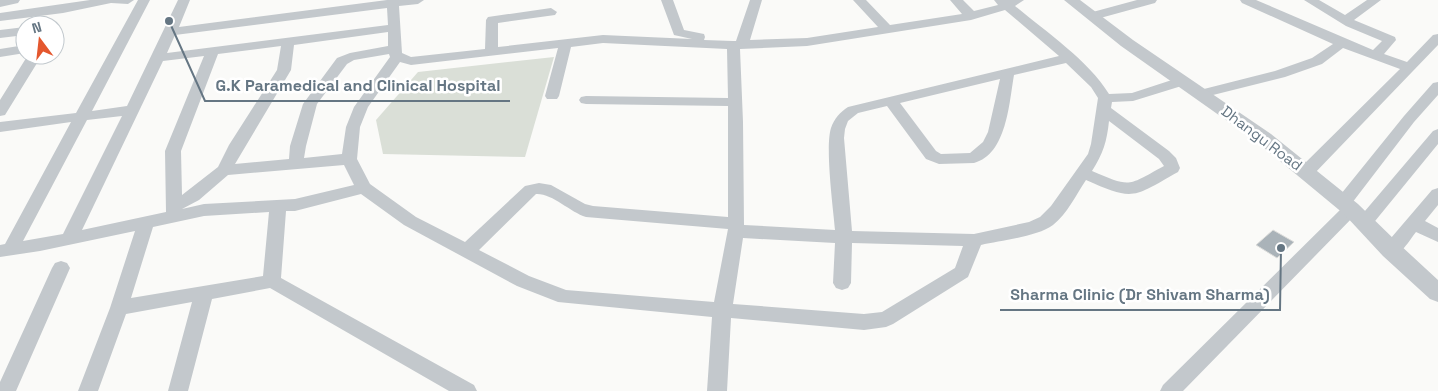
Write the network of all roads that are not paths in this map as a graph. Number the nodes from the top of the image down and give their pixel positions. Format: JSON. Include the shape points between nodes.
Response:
{"nodes":[{"id":1,"x":14,"y":0,"type":"edge"},
{"id":2,"x":108,"y":0,"type":"edge"},
{"id":3,"x":114,"y":0,"type":"edge"},
{"id":4,"x":128,"y":0,"type":"edge"},
{"id":5,"x":144,"y":0,"type":"edge"},
{"id":6,"x":184,"y":0,"type":"edge"},
{"id":7,"x":418,"y":0,"type":"edge"},
{"id":8,"x":667,"y":0,"type":"edge"},
{"id":9,"x":756,"y":0,"type":"edge"},
{"id":10,"x":858,"y":0,"type":"edge"},
{"id":11,"x":956,"y":0,"type":"edge"},
{"id":12,"x":1072,"y":0,"type":"edge"},
{"id":13,"x":1151,"y":0,"type":"edge"},
{"id":14,"x":1310,"y":0,"type":"edge"},
{"id":15,"x":1375,"y":0,"type":"edge"},
{"id":16,"x":393,"y":1,"type":"edge"},
{"id":17,"x":1254,"y":1,"type":"edge"},
{"id":18,"x":1008,"y":2,"type":"edge"},
{"id":19,"x":0,"y":3,"type":"edge"},
{"id":20,"x":66,"y":4,"type":"edge"},
{"id":21,"x":551,"y":12,"type":"dead end"},
{"id":22,"x":59,"y":15,"type":"edge"},
{"id":23,"x":971,"y":16,"type":"junction"},
{"id":24,"x":1093,"y":16,"type":"junction"},
{"id":25,"x":0,"y":17,"type":"edge"},
{"id":26,"x":1346,"y":20,"type":"junction"},
{"id":27,"x":393,"y":28,"type":"junction"},
{"id":28,"x":887,"y":30,"type":"junction"},
{"id":29,"x":15,"y":32,"type":"edge"},
{"id":30,"x":170,"y":32,"type":"junction"},
{"id":31,"x":0,"y":34,"type":"edge"},
{"id":32,"x":1438,"y":38,"type":"edge"},
{"id":33,"x":288,"y":42,"type":"junction"},
{"id":34,"x":566,"y":42,"type":"junction"},
{"id":35,"x":1342,"y":43,"type":"junction"},
{"id":36,"x":737,"y":44,"type":"junction"},
{"id":37,"x":15,"y":51,"type":"edge"},
{"id":38,"x":491,"y":51,"type":"junction"},
{"id":39,"x":212,"y":52,"type":"junction"},
{"id":40,"x":0,"y":53,"type":"edge"},
{"id":41,"x":396,"y":53,"type":"junction"},
{"id":42,"x":1375,"y":55,"type":"junction"},
{"id":43,"x":158,"y":58,"type":"junction"},
{"id":44,"x":1069,"y":58,"type":"junction"},
{"id":45,"x":29,"y":65,"type":"edge"},
{"id":46,"x":1410,"y":68,"type":"junction"},
{"id":47,"x":1008,"y":73,"type":"junction"},
{"id":48,"x":1183,"y":81,"type":"junction"},
{"id":49,"x":1438,"y":86,"type":"edge"},
{"id":50,"x":1201,"y":94,"type":"junction"},
{"id":51,"x":552,"y":96,"type":"dead end"},
{"id":52,"x":586,"y":100,"type":"dead end"},
{"id":53,"x":891,"y":101,"type":"junction"},
{"id":54,"x":735,"y":102,"type":"junction"},
{"id":55,"x":1104,"y":104,"type":"junction"},
{"id":56,"x":132,"y":110,"type":"junction"},
{"id":57,"x":0,"y":112,"type":"edge"},
{"id":58,"x":83,"y":116,"type":"junction"},
{"id":59,"x":0,"y":127,"type":"edge"},
{"id":60,"x":1438,"y":134,"type":"edge"},
{"id":61,"x":349,"y":159,"type":"junction"},
{"id":62,"x":296,"y":164,"type":"junction"},
{"id":63,"x":224,"y":170,"type":"junction"},
{"id":64,"x":1306,"y":172,"type":"junction"},
{"id":65,"x":1083,"y":173,"type":"junction"},
{"id":66,"x":364,"y":188,"type":"junction"},
{"id":67,"x":1438,"y":194,"type":"edge"},
{"id":68,"x":278,"y":206,"type":"junction"},
{"id":69,"x":1347,"y":206,"type":"junction"},
{"id":70,"x":174,"y":210,"type":"junction"},
{"id":71,"x":146,"y":222,"type":"junction"},
{"id":72,"x":1365,"y":222,"type":"junction"},
{"id":73,"x":1414,"y":223,"type":"junction"},
{"id":74,"x":736,"y":228,"type":"junction"},
{"id":75,"x":1438,"y":236,"type":"edge"},
{"id":76,"x":844,"y":237,"type":"junction"},
{"id":77,"x":70,"y":239,"type":"junction"},
{"id":78,"x":974,"y":240,"type":"junction"},
{"id":79,"x":1390,"y":250,"type":"junction"},
{"id":80,"x":5,"y":251,"type":"edge"},
{"id":81,"x":467,"y":251,"type":"junction"},
{"id":82,"x":61,"y":268,"type":"dead end"},
{"id":83,"x":272,"y":281,"type":"junction"},
{"id":84,"x":842,"y":283,"type":"dead end"},
{"id":85,"x":204,"y":293,"type":"junction"},
{"id":86,"x":1438,"y":293,"type":"edge"},
{"id":87,"x":119,"y":308,"type":"junction"},
{"id":88,"x":722,"y":311,"type":"junction"},
{"id":89,"x":6,"y":391,"type":"edge"},
{"id":90,"x":88,"y":391,"type":"edge"},
{"id":91,"x":178,"y":391,"type":"edge"},
{"id":92,"x":467,"y":391,"type":"edge"},
{"id":93,"x":717,"y":391,"type":"edge"},
{"id":94,"x":1170,"y":391,"type":"edge"}],
"edges":[{"from":1,"to":19,"type":"street"},
{"from":2,"to":20,"type":"street"},
{"from":3,"to":4,"type":"street"},
{"from":5,"to":58,"type":"street"},
{"from":6,"to":30,"type":"street"},
{"from":7,"to":16,"type":"street"},
{"from":8,"to":36,"type":"street","via":[[679,32]]},
{"from":9,"to":36,"type":"street"},
{"from":10,"to":28,"type":"street"},
{"from":11,"to":23,"type":"street"},
{"from":12,"to":24,"type":"street","name":"Dhangu Road"},
{"from":13,"to":24,"type":"street"},
{"from":14,"to":26,"type":"street"},
{"from":15,"to":26,"type":"street"},
{"from":16,"to":27,"type":"street"},
{"from":16,"to":30,"type":"street"},
{"from":17,"to":35,"type":"street"},
{"from":18,"to":23,"type":"street"},
{"from":18,"to":44,"type":"street"},
{"from":20,"to":22,"type":"street"},
{"from":20,"to":25,"type":"street"},
{"from":21,"to":38,"type":"street","via":[[492,20]]},
{"from":23,"to":28,"type":"street"},
{"from":24,"to":48,"type":"street","name":"Dhangu Road"},
{"from":26,"to":42,"type":"street","via":[[1390,40]]},
{"from":27,"to":33,"type":"street"},
{"from":27,"to":41,"type":"street"},
{"from":28,"to":36,"type":"street","via":[[807,42]]},
{"from":29,"to":31,"type":"street"},
{"from":30,"to":43,"type":"street"},
{"from":32,"to":46,"type":"street"},
{"from":33,"to":39,"type":"street"},
{"from":33,"to":63,"type":"street","via":[[284,70]]},
{"from":34,"to":36,"type":"street","via":[[603,38]]},
{"from":34,"to":38,"type":"street"},
{"from":34,"to":51,"type":"street"},
{"from":35,"to":42,"type":"street"},
{"from":35,"to":50,"type":"street","via":[[1317,61]]},
{"from":36,"to":54,"type":"street"},
{"from":37,"to":40,"type":"street"},
{"from":38,"to":41,"type":"street","via":[[411,61]]},
{"from":39,"to":43,"type":"street"},
{"from":39,"to":70,"type":"street","via":[[173,151]]},
{"from":41,"to":61,"type":"street","via":[[361,107],[353,127]]},
{"from":41,"to":62,"type":"street","via":[[350,57],[342,61],[310,104]]},
{"from":42,"to":46,"type":"street"},
{"from":43,"to":56,"type":"street"},
{"from":44,"to":47,"type":"street"},
{"from":44,"to":55,"type":"street","via":[[1097,85]]},
{"from":45,"to":57,"type":"street"},
{"from":46,"to":64,"type":"street"},
{"from":47,"to":53,"type":"street"},
{"from":47,"to":53,"type":"street","via":[[995,132],[988,145],[974,158],[938,159],[931,155]]},
{"from":48,"to":50,"type":"street","name":"Dhangu Road"},
{"from":48,"to":55,"type":"street"},
{"from":49,"to":69,"type":"street","via":[[1409,118]]},
{"from":50,"to":64,"type":"street","name":"Dhangu Road"},
{"from":52,"to":54,"type":"street"},
{"from":53,"to":76,"type":"street","via":[[853,110],[845,114],[837,127]]},
{"from":54,"to":74,"type":"street"},
{"from":55,"to":65,"type":"street","via":[[1096,154]]},
{"from":55,"to":65,"type":"street","via":[[1164,155],[1172,168],[1133,190],[1117,188]]},
{"from":56,"to":58,"type":"street"},
{"from":56,"to":77,"type":"street"},
{"from":58,"to":59,"type":"street"},
{"from":58,"to":80,"type":"street"},
{"from":60,"to":72,"type":"street"},
{"from":61,"to":62,"type":"street"},
{"from":61,"to":66,"type":"street"},
{"from":62,"to":63,"type":"street"},
{"from":63,"to":70,"type":"street"},
{"from":64,"to":69,"type":"street","name":"Dhangu Road"},
{"from":65,"to":78,"type":"street","via":[[1046,220],[1033,227]]},
{"from":66,"to":68,"type":"street","via":[[295,205]]},
{"from":66,"to":81,"type":"street","via":[[410,220]]},
{"from":67,"to":73,"type":"street"},
{"from":68,"to":70,"type":"street"},
{"from":68,"to":83,"type":"street"},
{"from":69,"to":72,"type":"street","name":"Dhangu Road"},
{"from":69,"to":94,"type":"street"},
{"from":70,"to":71,"type":"street"},
{"from":71,"to":77,"type":"street"},
{"from":71,"to":87,"type":"street"},
{"from":72,"to":79,"type":"street","name":"Dhangu Road"},
{"from":73,"to":75,"type":"street"},
{"from":73,"to":79,"type":"street"},
{"from":74,"to":76,"type":"street"},
{"from":74,"to":81,"type":"street","via":[[642,214],[597,213],[578,208],[546,189],[536,188]]},
{"from":74,"to":88,"type":"street"},
{"from":76,"to":78,"type":"street"},
{"from":76,"to":84,"type":"street"},
{"from":77,"to":80,"type":"street"},
{"from":78,"to":88,"type":"street","via":[[962,272],[886,319],[864,322]]},
{"from":79,"to":86,"type":"street","name":"Dhangu Road"},
{"from":81,"to":88,"type":"street","via":[[522,281],[565,297]]},
{"from":82,"to":89,"type":"street"},
{"from":83,"to":85,"type":"street"},
{"from":83,"to":92,"type":"street"},
{"from":85,"to":87,"type":"street"},
{"from":85,"to":91,"type":"street"},
{"from":87,"to":90,"type":"street"},
{"from":88,"to":93,"type":"street"}]}
